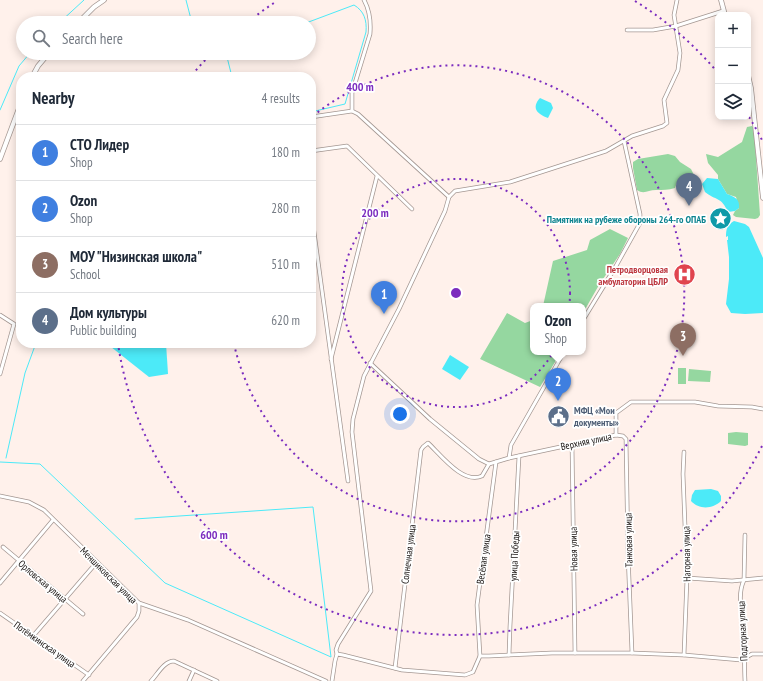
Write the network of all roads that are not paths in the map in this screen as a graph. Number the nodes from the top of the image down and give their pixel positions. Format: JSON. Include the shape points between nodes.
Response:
{"nodes":[{"id":1,"x":104,"y":0,"type":"edge"},
{"id":2,"x":364,"y":0,"type":"edge"},
{"id":3,"x":677,"y":0,"type":"edge"},
{"id":4,"x":721,"y":0,"type":"edge"},
{"id":5,"x":724,"y":12,"type":"edge"},
{"id":6,"x":715,"y":15,"type":"edge"},
{"id":7,"x":85,"y":16,"type":"edge"},
{"id":8,"x":675,"y":26,"type":"junction"},
{"id":9,"x":627,"y":30,"type":"dead end"},
{"id":10,"x":43,"y":60,"type":"edge"},
{"id":11,"x":35,"y":72,"type":"edge"},
{"id":12,"x":750,"y":84,"type":"edge"},
{"id":13,"x":352,"y":111,"type":"junction"},
{"id":14,"x":16,"y":116,"type":"edge"},
{"id":15,"x":316,"y":116,"type":"edge"},
{"id":16,"x":624,"y":141,"type":"junction"},
{"id":17,"x":316,"y":150,"type":"edge"},
{"id":18,"x":0,"y":159,"type":"edge"},
{"id":19,"x":377,"y":176,"type":"junction"},
{"id":20,"x":449,"y":196,"type":"junction"},
{"id":21,"x":763,"y":198,"type":"edge"},
{"id":22,"x":412,"y":209,"type":"dead end"},
{"id":23,"x":316,"y":248,"type":"edge"},
{"id":24,"x":0,"y":315,"type":"edge"},
{"id":25,"x":586,"y":315,"type":"edge"},
{"id":26,"x":562,"y":355,"type":"edge"},
{"id":27,"x":331,"y":361,"type":"junction"},
{"id":28,"x":370,"y":363,"type":"junction"},
{"id":29,"x":0,"y":374,"type":"edge"},
{"id":30,"x":763,"y":409,"type":"edge"},
{"id":31,"x":616,"y":435,"type":"junction"},
{"id":32,"x":428,"y":443,"type":"joint"},
{"id":33,"x":572,"y":444,"type":"junction"},
{"id":34,"x":684,"y":452,"type":"dead end"},
{"id":35,"x":519,"y":456,"type":"junction"},
{"id":36,"x":509,"y":458,"type":"junction"},
{"id":37,"x":496,"y":462,"type":"junction"},
{"id":38,"x":489,"y":464,"type":"junction"},
{"id":39,"x":348,"y":481,"type":"dead end"},
{"id":40,"x":0,"y":496,"type":"edge"},
{"id":41,"x":53,"y":520,"type":"junction"},
{"id":42,"x":745,"y":535,"type":"dead end"},
{"id":43,"x":2,"y":547,"type":"dead end"},
{"id":44,"x":19,"y":561,"type":"junction"},
{"id":45,"x":97,"y":562,"type":"junction"},
{"id":46,"x":687,"y":578,"type":"junction"},
{"id":47,"x":763,"y":578,"type":"edge"},
{"id":48,"x":744,"y":580,"type":"junction"},
{"id":49,"x":0,"y":583,"type":"edge"},
{"id":50,"x":65,"y":599,"type":"junction"},
{"id":51,"x":139,"y":603,"type":"junction"},
{"id":52,"x":0,"y":613,"type":"edge"},
{"id":53,"x":83,"y":614,"type":"dead end"},
{"id":54,"x":33,"y":636,"type":"junction"},
{"id":55,"x":575,"y":653,"type":"junction"},
{"id":56,"x":632,"y":653,"type":"junction"},
{"id":57,"x":337,"y":654,"type":"junction"},
{"id":58,"x":763,"y":654,"type":"edge"},
{"id":59,"x":509,"y":655,"type":"junction"},
{"id":60,"x":684,"y":655,"type":"junction"},
{"id":61,"x":480,"y":656,"type":"junction"},
{"id":62,"x":744,"y":658,"type":"junction"},
{"id":63,"x":395,"y":668,"type":"junction"},
{"id":64,"x":194,"y":670,"type":"junction"},
{"id":65,"x":89,"y":675,"type":"junction"},
{"id":66,"x":83,"y":681,"type":"edge"},
{"id":67,"x":151,"y":681,"type":"edge"},
{"id":68,"x":189,"y":681,"type":"edge"},
{"id":69,"x":217,"y":681,"type":"edge"},
{"id":70,"x":326,"y":681,"type":"edge"},
{"id":71,"x":332,"y":681,"type":"edge"},
{"id":72,"x":745,"y":681,"type":"edge"}],
"edges":[{"from":1,"to":7,"type":"street"},
{"from":2,"to":13,"type":"street","via":[[368,9],[370,29],[352,93]]},
{"from":3,"to":8,"type":"street"},
{"from":4,"to":5,"type":"street"},
{"from":6,"to":8,"type":"street"},
{"from":8,"to":9,"type":"street","via":[[653,30]]},
{"from":8,"to":16,"type":"street","via":[[680,53],[678,70],[664,100],[668,123]]},
{"from":10,"to":11,"type":"street"},
{"from":12,"to":21,"type":"street"},
{"from":13,"to":15,"type":"street"},
{"from":13,"to":20,"type":"street"},
{"from":14,"to":18,"type":"street"},
{"from":16,"to":20,"type":"street","via":[[606,151],[510,182],[455,191]]},
{"from":16,"to":25,"type":"street","via":[[640,223]]},
{"from":17,"to":19,"type":"street","via":[[347,146]]},
{"from":19,"to":22,"type":"street"},
{"from":19,"to":27,"type":"street"},
{"from":20,"to":28,"type":"street","via":[[445,211]]},
{"from":23,"to":27,"type":"street"},
{"from":24,"to":29,"type":"street","via":[[14,324]]},
{"from":26,"to":36,"type":"street","via":[[512,445]]},
{"from":27,"to":39,"type":"street"},
{"from":28,"to":38,"type":"street","via":[[430,419],[479,459]]},
{"from":28,"to":57,"type":"street","via":[[360,390],[352,432],[371,591],[338,644]]},
{"from":30,"to":31,"type":"street","name":"Верхняя улица","via":[[695,402],[631,402],[616,413]]},
{"from":31,"to":33,"type":"street","name":"Верхняя улица"},
{"from":31,"to":56,"type":"street","name":"Танковая улица","via":[[626,439]]},
{"from":32,"to":38,"type":"street","name":"Верхняя улица","via":[[455,469],[468,476],[482,476]]},
{"from":32,"to":63,"type":"street","name":"Солнечная улица","via":[[421,450]]},
{"from":33,"to":35,"type":"street","name":"Верхняя улица"},
{"from":33,"to":55,"type":"street","name":"Новая улица"},
{"from":34,"to":46,"type":"street","name":"Нагорная улица"},
{"from":35,"to":36,"type":"street","name":"Верхняя улица"},
{"from":35,"to":59,"type":"street","name":"улица Победы"},
{"from":36,"to":37,"type":"street","name":"Верхняя улица"},
{"from":37,"to":38,"type":"street","name":"Верхняя улица"},
{"from":37,"to":61,"type":"street","name":"Весёлая улица","via":[[477,605]]},
{"from":40,"to":41,"type":"street","name":"Меншиковская улица","via":[[36,505]]},
{"from":41,"to":44,"type":"street"},
{"from":41,"to":45,"type":"street","name":"Меншиковская улица"},
{"from":42,"to":48,"type":"street","name":"Подгорная улица"},
{"from":43,"to":44,"type":"street","name":"Орловская улица"},
{"from":44,"to":49,"type":"street"},
{"from":44,"to":50,"type":"street","name":"Орловская улица"},
{"from":45,"to":50,"type":"street"},
{"from":45,"to":51,"type":"street","name":"Меншиковская улица"},
{"from":46,"to":48,"type":"street"},
{"from":46,"to":60,"type":"street","name":"Нагорная улица"},
{"from":47,"to":48,"type":"street"},
{"from":48,"to":62,"type":"street","name":"Подгорная улица","via":[[740,595]]},
{"from":50,"to":53,"type":"street","name":"Орловская улица"},
{"from":50,"to":54,"type":"street"},
{"from":51,"to":65,"type":"street","name":"Меншиковская улица","via":[[137,617]]},
{"from":51,"to":70,"type":"street","via":[[188,620]]},
{"from":52,"to":54,"type":"street","name":"Потёмкинская улица"},
{"from":54,"to":65,"type":"street","name":"Потёмкинская улица"},
{"from":55,"to":56,"type":"street"},
{"from":55,"to":59,"type":"street"},
{"from":56,"to":60,"type":"street"},
{"from":57,"to":63,"type":"street"},
{"from":57,"to":71,"type":"street"},
{"from":58,"to":62,"type":"street","via":[[752,654]]},
{"from":59,"to":61,"type":"street"},
{"from":60,"to":62,"type":"street","via":[[741,660]]},
{"from":61,"to":63,"type":"street","via":[[473,672],[466,675]]},
{"from":62,"to":72,"type":"street","name":"Подгорная улица"},
{"from":64,"to":67,"type":"street","via":[[170,661]]},
{"from":64,"to":68,"type":"street"},
{"from":64,"to":69,"type":"street"},
{"from":65,"to":66,"type":"street","name":"Меншиковская улица"}]}
